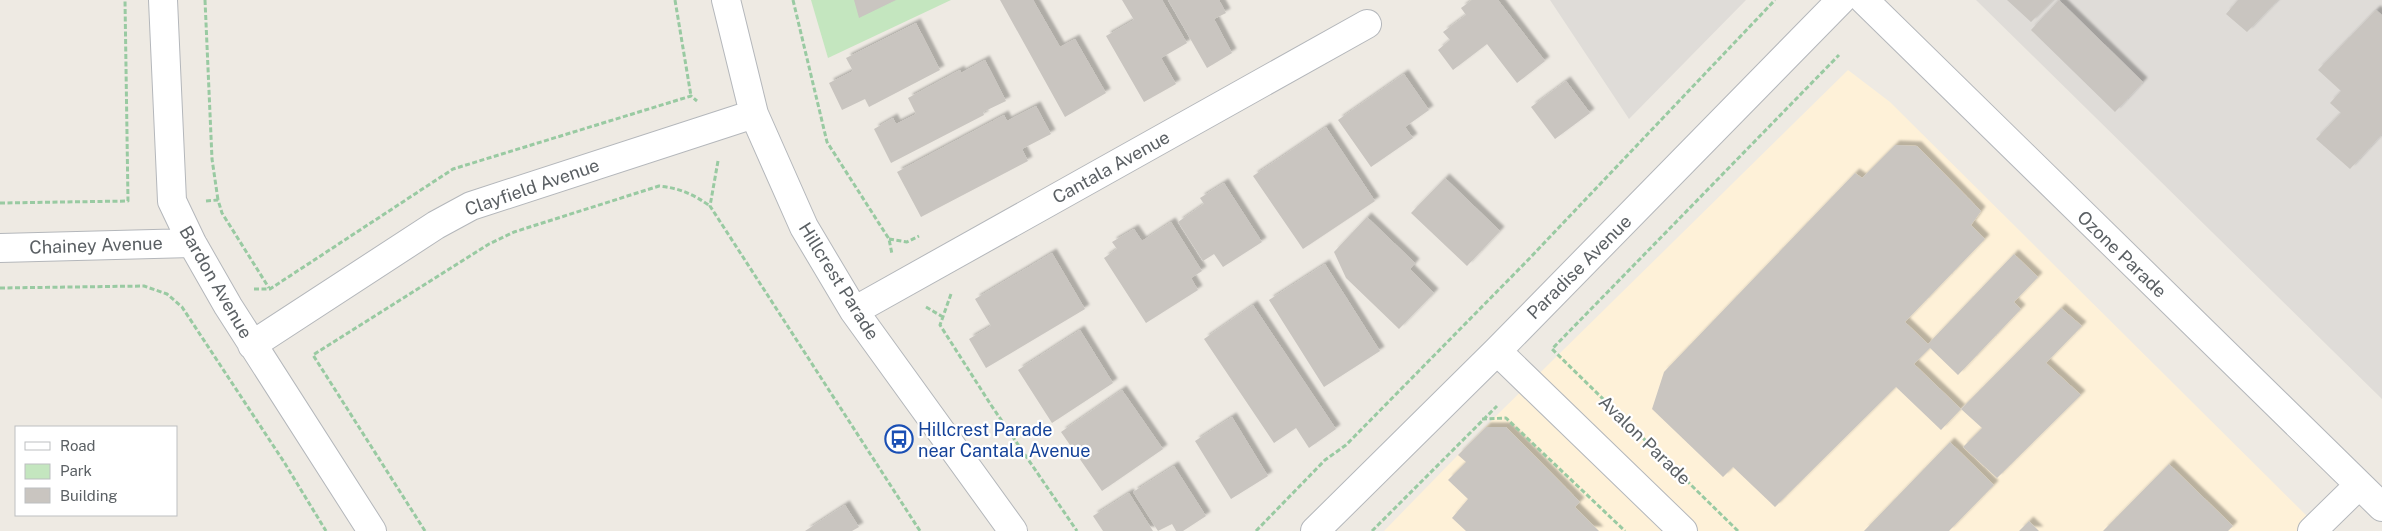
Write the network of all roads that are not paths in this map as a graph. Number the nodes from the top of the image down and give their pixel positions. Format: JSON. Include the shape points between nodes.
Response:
{"nodes":[{"id":1,"x":163,"y":0,"type":"edge"},
{"id":2,"x":726,"y":0,"type":"edge"},
{"id":3,"x":1841,"y":0,"type":"edge"},
{"id":4,"x":1864,"y":0,"type":"edge"},
{"id":5,"x":1367,"y":24,"type":"dead end"},
{"id":6,"x":754,"y":114,"type":"junction"},
{"id":7,"x":192,"y":242,"type":"junction"},
{"id":8,"x":0,"y":248,"type":"edge"},
{"id":9,"x":854,"y":311,"type":"junction"},
{"id":10,"x":252,"y":345,"type":"junction"},
{"id":11,"x":1496,"y":351,"type":"junction"},
{"id":12,"x":2359,"y":485,"type":"junction"},
{"id":13,"x":2382,"y":507,"type":"edge"},
{"id":14,"x":372,"y":531,"type":"edge"},
{"id":15,"x":1013,"y":531,"type":"edge"},
{"id":16,"x":1315,"y":531,"type":"edge"},
{"id":17,"x":1683,"y":531,"type":"edge"},
{"id":18,"x":2312,"y":531,"type":"edge"}],
"edges":[{"from":1,"to":7,"type":"street","name":"Bardon Avenue","via":[[170,195]]},
{"from":2,"to":6,"type":"street","name":"Hillcrest Parade"},
{"from":3,"to":11,"type":"street","name":"Paradise Avenue"},
{"from":4,"to":12,"type":"street","name":"Ozone Parade"},
{"from":5,"to":9,"type":"street","name":"Cantala Avenue"},
{"from":6,"to":9,"type":"street","name":"Hillcrest Parade","via":[[804,227]]},
{"from":6,"to":10,"type":"street","name":"Clayfield Avenue","via":[[470,206]]},
{"from":7,"to":8,"type":"street","name":"Chainey Avenue"},
{"from":7,"to":10,"type":"street","name":"Bardon Avenue"},
{"from":9,"to":15,"type":"street","name":"Hillcrest Parade"},
{"from":10,"to":14,"type":"street","name":"Bardon Avenue"},
{"from":11,"to":16,"type":"street","name":"Paradise Avenue"},
{"from":11,"to":17,"type":"street"},
{"from":12,"to":13,"type":"street","name":"Ozone Parade"},
{"from":12,"to":18,"type":"street"}]}
